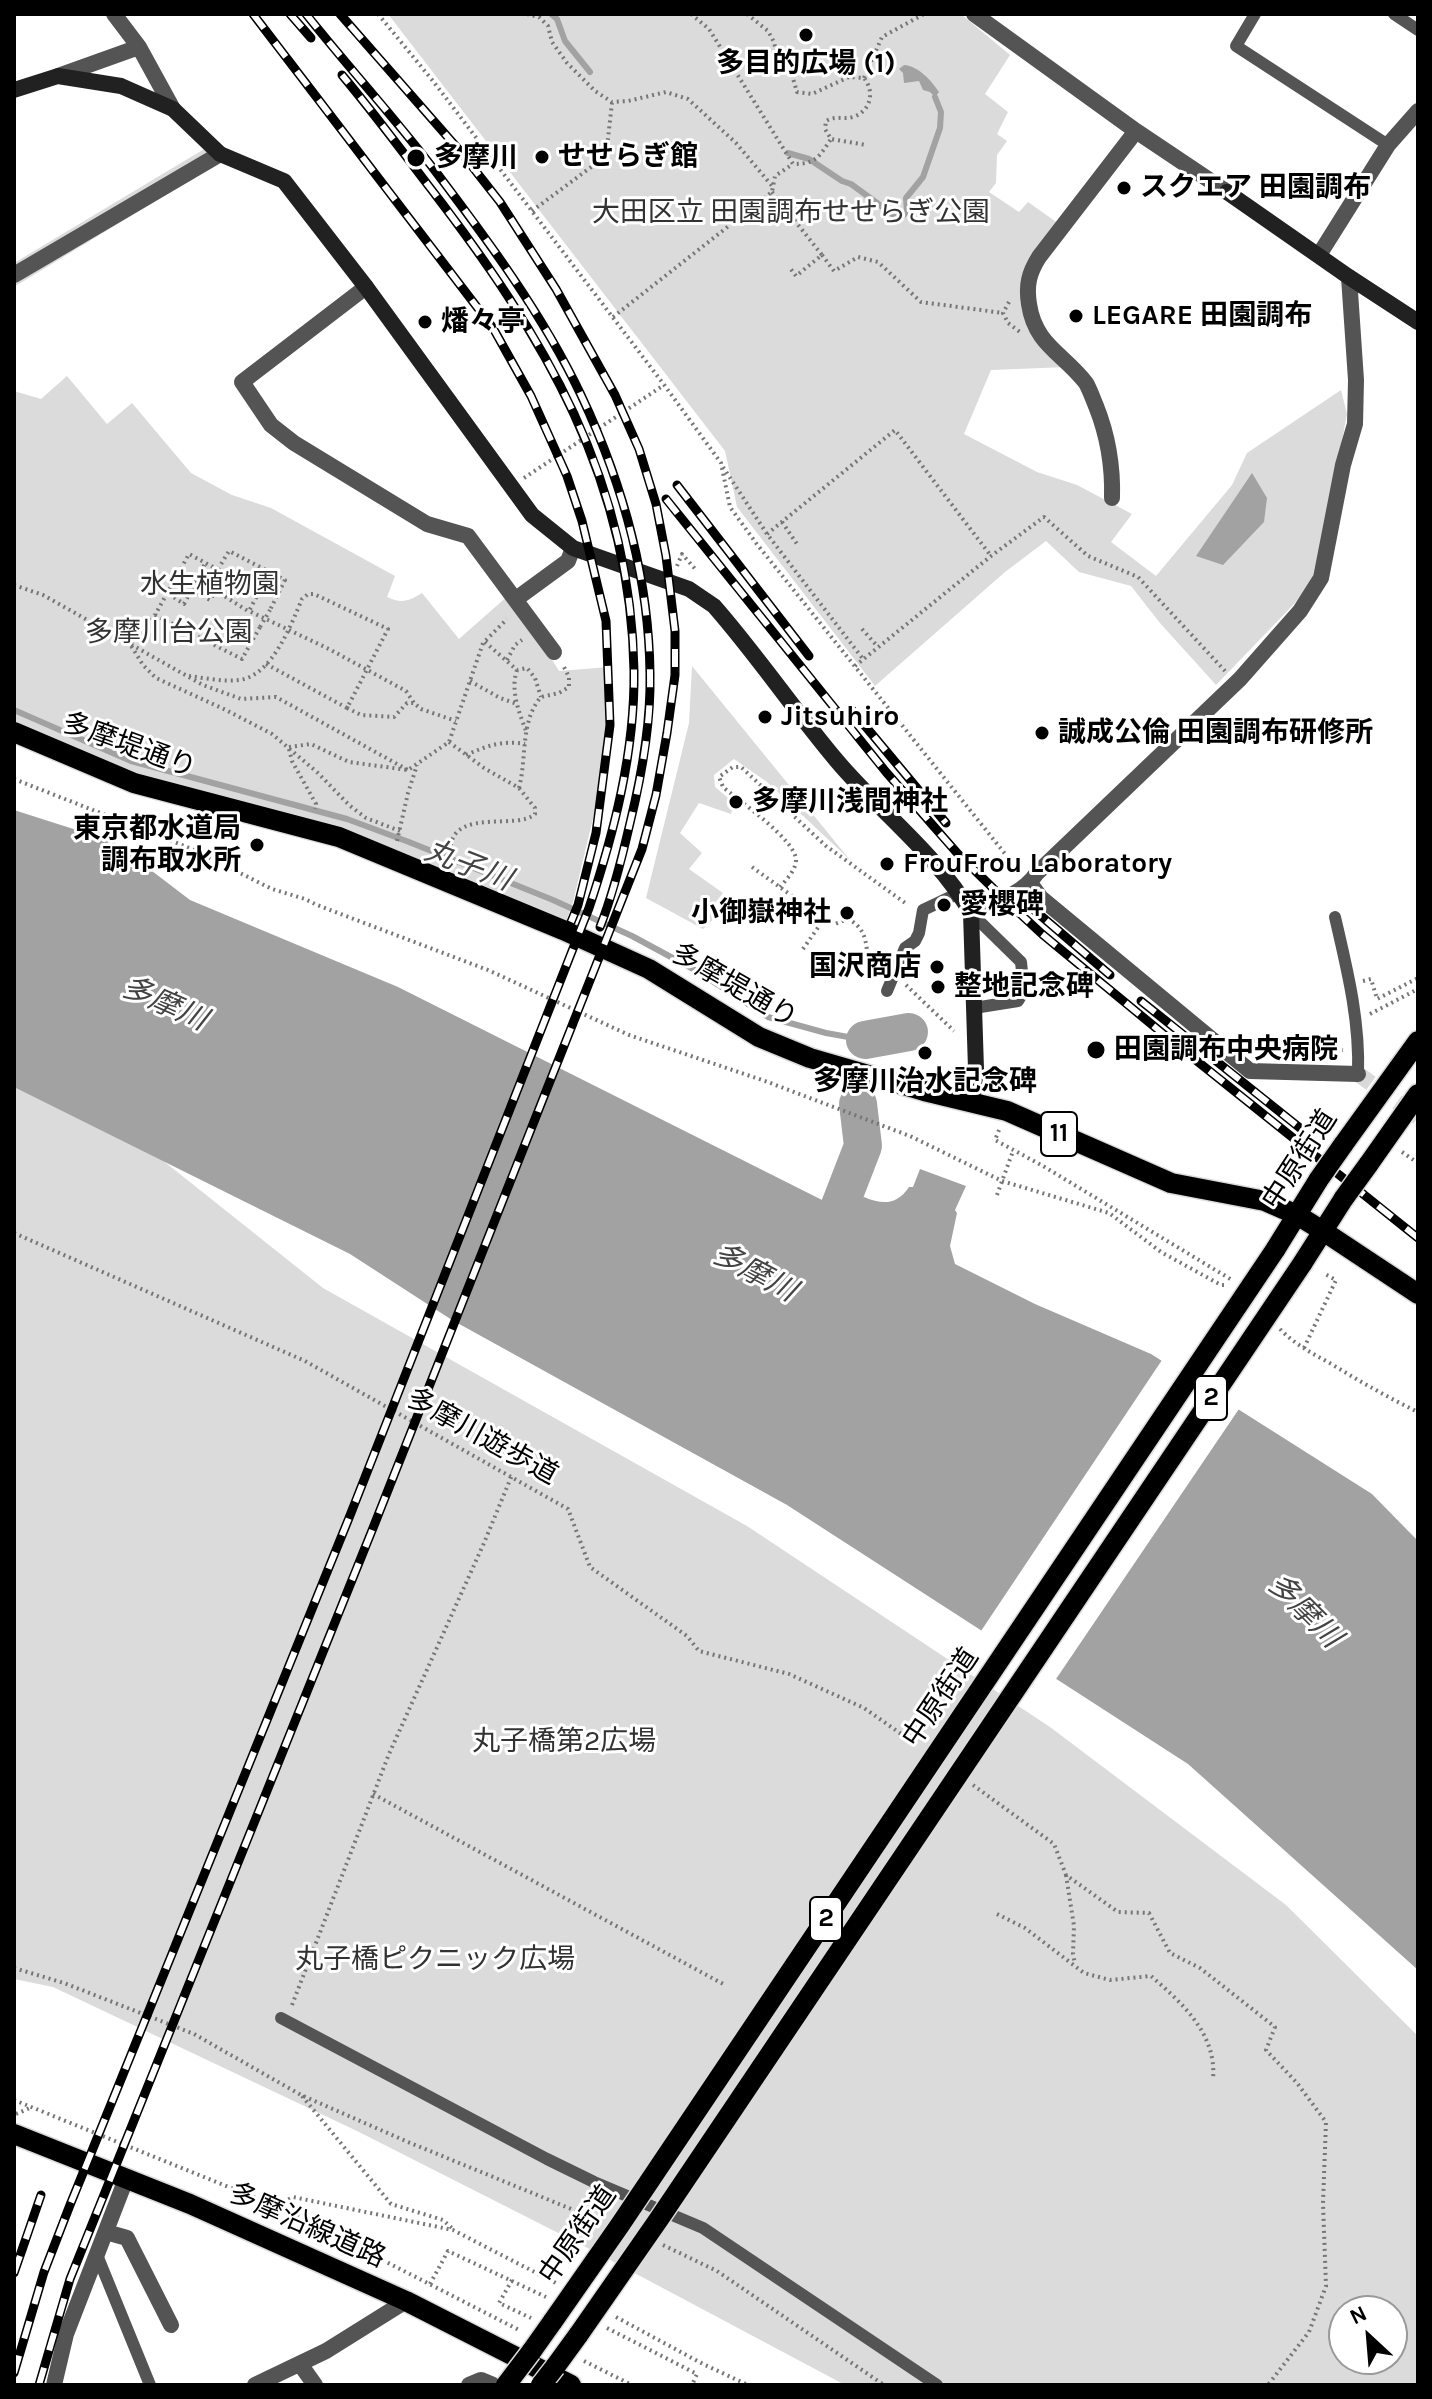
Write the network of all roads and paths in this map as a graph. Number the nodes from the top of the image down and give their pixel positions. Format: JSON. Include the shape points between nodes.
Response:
{"nodes":[{"id":1,"x":114,"y":14,"type":"edge"},
{"id":2,"x":378,"y":14,"type":"edge"},
{"id":3,"x":527,"y":14,"type":"edge"},
{"id":4,"x":691,"y":14,"type":"edge"},
{"id":5,"x":747,"y":14,"type":"edge"},
{"id":6,"x":924,"y":14,"type":"edge"},
{"id":7,"x":1255,"y":14,"type":"edge"},
{"id":8,"x":1394,"y":14,"type":"edge"},
{"id":9,"x":982,"y":17,"type":"edge"},
{"id":10,"x":1418,"y":30,"type":"edge"},
{"id":11,"x":139,"y":47,"type":"junction"},
{"id":12,"x":58,"y":76,"type":"junction"},
{"id":13,"x":864,"y":78,"type":"junction"},
{"id":14,"x":14,"y":90,"type":"edge"},
{"id":15,"x":612,"y":102,"type":"junction"},
{"id":16,"x":173,"y":109,"type":"junction"},
{"id":17,"x":1418,"y":111,"type":"edge"},
{"id":18,"x":1136,"y":131,"type":"junction"},
{"id":19,"x":831,"y":139,"type":"junction"},
{"id":20,"x":866,"y":145,"type":"dead end"},
{"id":21,"x":1388,"y":145,"type":"junction"},
{"id":22,"x":220,"y":154,"type":"junction"},
{"id":23,"x":793,"y":164,"type":"junction"},
{"id":24,"x":772,"y":190,"type":"junction"},
{"id":25,"x":532,"y":211,"type":"junction"},
{"id":26,"x":822,"y":255,"type":"junction"},
{"id":27,"x":1319,"y":255,"type":"junction"},
{"id":28,"x":790,"y":268,"type":"dead end"},
{"id":29,"x":14,"y":275,"type":"edge"},
{"id":30,"x":1349,"y":277,"type":"junction"},
{"id":31,"x":366,"y":287,"type":"junction"},
{"id":32,"x":1003,"y":313,"type":"dead end"},
{"id":33,"x":613,"y":317,"type":"junction"},
{"id":34,"x":1418,"y":322,"type":"edge"},
{"id":35,"x":664,"y":385,"type":"junction"},
{"id":36,"x":721,"y":463,"type":"junction"},
{"id":37,"x":534,"y":472,"type":"dead end"},
{"id":38,"x":1112,"y":498,"type":"dead end"},
{"id":39,"x":782,"y":522,"type":"junction"},
{"id":40,"x":767,"y":534,"type":"junction"},
{"id":41,"x":797,"y":544,"type":"dead end"},
{"id":42,"x":573,"y":548,"type":"junction"},
{"id":43,"x":682,"y":554,"type":"dead end"},
{"id":44,"x":991,"y":556,"type":"junction"},
{"id":45,"x":206,"y":562,"type":"junction"},
{"id":46,"x":218,"y":569,"type":"junction"},
{"id":47,"x":676,"y":570,"type":"dead end"},
{"id":48,"x":14,"y":585,"type":"edge"},
{"id":49,"x":192,"y":590,"type":"junction"},
{"id":50,"x":168,"y":594,"type":"junction"},
{"id":51,"x":518,"y":603,"type":"junction"},
{"id":52,"x":249,"y":611,"type":"junction"},
{"id":53,"x":155,"y":615,"type":"junction"},
{"id":54,"x":289,"y":629,"type":"junction"},
{"id":55,"x":862,"y":629,"type":"dead end"},
{"id":56,"x":484,"y":641,"type":"junction"},
{"id":57,"x":130,"y":644,"type":"junction"},
{"id":58,"x":878,"y":647,"type":"junction"},
{"id":59,"x":554,"y":652,"type":"joint"},
{"id":60,"x":863,"y":659,"type":"junction"},
{"id":61,"x":266,"y":664,"type":"junction"},
{"id":62,"x":855,"y":666,"type":"junction"},
{"id":63,"x":517,"y":670,"type":"junction"},
{"id":64,"x":367,"y":671,"type":"junction"},
{"id":65,"x":187,"y":676,"type":"junction"},
{"id":66,"x":1240,"y":679,"type":"junction"},
{"id":67,"x":470,"y":681,"type":"junction"},
{"id":68,"x":541,"y":697,"type":"junction"},
{"id":69,"x":414,"y":703,"type":"junction"},
{"id":70,"x":517,"y":704,"type":"junction"},
{"id":71,"x":347,"y":708,"type":"junction"},
{"id":72,"x":456,"y":721,"type":"junction"},
{"id":73,"x":14,"y":732,"type":"edge"},
{"id":74,"x":527,"y":733,"type":"junction"},
{"id":75,"x":449,"y":742,"type":"junction"},
{"id":76,"x":525,"y":744,"type":"junction"},
{"id":77,"x":289,"y":747,"type":"junction"},
{"id":78,"x":465,"y":755,"type":"junction"},
{"id":79,"x":417,"y":764,"type":"junction"},
{"id":80,"x":408,"y":770,"type":"junction"},
{"id":81,"x":14,"y":779,"type":"edge"},
{"id":82,"x":519,"y":788,"type":"junction"},
{"id":83,"x":316,"y":804,"type":"dead end"},
{"id":84,"x":452,"y":851,"type":"dead end"},
{"id":85,"x":752,"y":867,"type":"dead end"},
{"id":86,"x":1030,"y":883,"type":"junction"},
{"id":87,"x":780,"y":887,"type":"junction"},
{"id":88,"x":959,"y":893,"type":"junction"},
{"id":89,"x":971,"y":913,"type":"junction"},
{"id":90,"x":921,"y":914,"type":"junction"},
{"id":91,"x":1335,"y":917,"type":"dead end"},
{"id":92,"x":824,"y":919,"type":"junction"},
{"id":93,"x":803,"y":949,"type":"dead end"},
{"id":94,"x":896,"y":975,"type":"junction"},
{"id":95,"x":1418,"y":978,"type":"edge"},
{"id":96,"x":1362,"y":982,"type":"dead end"},
{"id":97,"x":1418,"y":989,"type":"edge"},
{"id":98,"x":887,"y":991,"type":"dead end"},
{"id":99,"x":974,"y":1008,"type":"junction"},
{"id":100,"x":1369,"y":1008,"type":"dead end"},
{"id":101,"x":1370,"y":1014,"type":"junction"},
{"id":102,"x":1356,"y":1023,"type":"junction"},
{"id":103,"x":954,"y":1031,"type":"dead end"},
{"id":104,"x":1239,"y":1038,"type":"dead end"},
{"id":105,"x":1418,"y":1041,"type":"edge"},
{"id":106,"x":1359,"y":1051,"type":"junction"},
{"id":107,"x":1358,"y":1074,"type":"joint"},
{"id":108,"x":1418,"y":1094,"type":"edge"},
{"id":109,"x":972,"y":1102,"type":"junction"},
{"id":110,"x":999,"y":1130,"type":"dead end"},
{"id":111,"x":1013,"y":1151,"type":"junction"},
{"id":112,"x":1402,"y":1152,"type":"dead end"},
{"id":113,"x":1418,"y":1163,"type":"edge"},
{"id":114,"x":1002,"y":1181,"type":"junction"},
{"id":115,"x":997,"y":1195,"type":"dead end"},
{"id":116,"x":1297,"y":1215,"type":"junction"},
{"id":117,"x":1323,"y":1231,"type":"junction"},
{"id":118,"x":14,"y":1233,"type":"edge"},
{"id":119,"x":1323,"y":1273,"type":"dead end"},
{"id":120,"x":1418,"y":1294,"type":"edge"},
{"id":121,"x":1279,"y":1329,"type":"dead end"},
{"id":122,"x":1304,"y":1348,"type":"junction"},
{"id":123,"x":1418,"y":1412,"type":"edge"},
{"id":124,"x":512,"y":1475,"type":"junction"},
{"id":125,"x":920,"y":1747,"type":"dead end"},
{"id":126,"x":969,"y":1782,"type":"dead end"},
{"id":127,"x":373,"y":1794,"type":"junction"},
{"id":128,"x":1066,"y":1875,"type":"junction"},
{"id":129,"x":997,"y":1914,"type":"dead end"},
{"id":130,"x":1076,"y":1967,"type":"junction"},
{"id":131,"x":14,"y":1968,"type":"edge"},
{"id":132,"x":725,"y":1985,"type":"dead end"},
{"id":133,"x":285,"y":2017,"type":"joint"},
{"id":134,"x":1213,"y":2079,"type":"dead end"},
{"id":135,"x":14,"y":2100,"type":"edge"},
{"id":136,"x":32,"y":2107,"type":"junction"},
{"id":137,"x":15,"y":2124,"type":"edge"},
{"id":138,"x":126,"y":2179,"type":"junction"},
{"id":139,"x":283,"y":2209,"type":"junction"},
{"id":140,"x":106,"y":2232,"type":"junction"},
{"id":141,"x":448,"y":2251,"type":"dead end"},
{"id":142,"x":97,"y":2255,"type":"junction"},
{"id":143,"x":513,"y":2279,"type":"dead end"},
{"id":144,"x":430,"y":2284,"type":"junction"},
{"id":145,"x":406,"y":2301,"type":"junction"},
{"id":146,"x":531,"y":2318,"type":"dead end"},
{"id":147,"x":171,"y":2325,"type":"dead end"},
{"id":148,"x":522,"y":2332,"type":"dead end"},
{"id":149,"x":584,"y":2361,"type":"dead end"},
{"id":150,"x":300,"y":2364,"type":"junction"},
{"id":151,"x":697,"y":2374,"type":"dead end"},
{"id":152,"x":54,"y":2385,"type":"edge"},
{"id":153,"x":150,"y":2385,"type":"edge"},
{"id":154,"x":255,"y":2385,"type":"edge"},
{"id":155,"x":315,"y":2385,"type":"edge"},
{"id":156,"x":469,"y":2385,"type":"edge"},
{"id":157,"x":493,"y":2385,"type":"edge"},
{"id":158,"x":506,"y":2385,"type":"edge"},
{"id":159,"x":541,"y":2385,"type":"edge"},
{"id":160,"x":570,"y":2385,"type":"edge"},
{"id":161,"x":632,"y":2385,"type":"edge"},
{"id":162,"x":692,"y":2385,"type":"edge"},
{"id":163,"x":937,"y":2385,"type":"edge"},
{"id":164,"x":1268,"y":2385,"type":"edge"}],
"edges":[{"from":1,"to":11,"type":"street"},
{"from":2,"to":25,"type":"path"},
{"from":3,"to":15,"type":"path","via":[[548,26],[567,63]]},
{"from":4,"to":23,"type":"path","via":[[709,29]]},
{"from":5,"to":13,"type":"path","via":[[768,31],[797,92],[812,94],[849,77]]},
{"from":6,"to":13,"type":"path","via":[[882,37]]},
{"from":7,"to":21,"type":"lane","via":[[1236,46]]},
{"from":8,"to":10,"type":"lane"},
{"from":9,"to":18,"type":"street"},
{"from":11,"to":12,"type":"street"},
{"from":11,"to":16,"type":"street"},
{"from":12,"to":14,"type":"street"},
{"from":12,"to":16,"type":"street","via":[[121,86]]},
{"from":13,"to":19,"type":"path","via":[[871,86],[868,106],[854,117],[826,121]]},
{"from":15,"to":24,"type":"path","via":[[666,92],[688,99],[736,143]]},
{"from":15,"to":25,"type":"path","via":[[606,156]]},
{"from":16,"to":22,"type":"street"},
{"from":17,"to":21,"type":"street"},
{"from":18,"to":27,"type":"street"},
{"from":18,"to":38,"type":"street","via":[[1039,257],[1029,272],[1027,291],[1038,335],[1087,385],[1108,443]]},
{"from":19,"to":20,"type":"path"},
{"from":19,"to":23,"type":"path","via":[[810,164]]},
{"from":21,"to":27,"type":"street"},
{"from":22,"to":29,"type":"street"},
{"from":22,"to":31,"type":"street","via":[[284,181]]},
{"from":23,"to":24,"type":"path","via":[[775,176]]},
{"from":24,"to":26,"type":"path"},
{"from":24,"to":33,"type":"path"},
{"from":25,"to":33,"type":"path"},
{"from":26,"to":28,"type":"path","via":[[796,276]]},
{"from":26,"to":32,"type":"path","via":[[834,271],[858,257],[878,262],[921,302]]},
{"from":27,"to":30,"type":"street"},
{"from":30,"to":34,"type":"street"},
{"from":30,"to":66,"type":"street","via":[[1355,424],[1321,578],[1300,611]]},
{"from":31,"to":42,"type":"street","via":[[532,515]]},
{"from":31,"to":51,"type":"street","via":[[242,382],[271,425],[294,443],[427,524],[468,536]]},
{"from":33,"to":35,"type":"path"},
{"from":35,"to":36,"type":"path"},
{"from":35,"to":37,"type":"path"},
{"from":36,"to":40,"type":"path"},
{"from":36,"to":62,"type":"path","via":[[730,507]]},
{"from":39,"to":40,"type":"path"},
{"from":39,"to":41,"type":"path"},
{"from":39,"to":44,"type":"path","via":[[895,430]]},
{"from":40,"to":60,"type":"path"},
{"from":42,"to":51,"type":"street","via":[[568,561]]},
{"from":42,"to":88,"type":"street","via":[[689,589],[714,606],[837,761]]},
{"from":43,"to":47,"type":"path"},
{"from":44,"to":58,"type":"path"},
{"from":44,"to":66,"type":"path","via":[[1044,517],[1088,556],[1138,577],[1228,674]]},
{"from":45,"to":46,"type":"path"},
{"from":45,"to":49,"type":"path"},
{"from":45,"to":50,"type":"path","via":[[189,554]]},
{"from":46,"to":52,"type":"path","via":[[259,592]]},
{"from":46,"to":53,"type":"path","bridge":true,"via":[[229,551],[285,580],[242,659]]},
{"from":48,"to":57,"type":"path","via":[[43,595]]},
{"from":49,"to":50,"type":"path","via":[[184,604]]},
{"from":49,"to":52,"type":"path","via":[[210,600],[216,591]]},
{"from":50,"to":53,"type":"path"},
{"from":51,"to":56,"type":"path"},
{"from":51,"to":59,"type":"street"},
{"from":52,"to":54,"type":"path"},
{"from":53,"to":57,"type":"path"},
{"from":54,"to":61,"type":"path"},
{"from":54,"to":64,"type":"path"},
{"from":54,"to":64,"type":"path","via":[[308,594],[388,629]]},
{"from":55,"to":58,"type":"path"},
{"from":56,"to":63,"type":"path"},
{"from":56,"to":67,"type":"path"},
{"from":57,"to":65,"type":"path"},
{"from":57,"to":77,"type":"path","via":[[156,678],[244,718]]},
{"from":58,"to":60,"type":"path"},
{"from":59,"to":68,"type":"path","via":[[569,687]]},
{"from":60,"to":62,"type":"path"},
{"from":61,"to":65,"type":"path","via":[[242,680]]},
{"from":61,"to":71,"type":"path"},
{"from":62,"to":86,"type":"path"},
{"from":63,"to":68,"type":"path","via":[[531,672]]},
{"from":63,"to":70,"type":"path"},
{"from":64,"to":69,"type":"path","via":[[406,691]]},
{"from":64,"to":71,"type":"path"},
{"from":65,"to":80,"type":"path","via":[[241,699],[276,697]]},
{"from":66,"to":86,"type":"street"},
{"from":67,"to":70,"type":"path"},
{"from":67,"to":72,"type":"path"},
{"from":68,"to":74,"type":"path","via":[[532,709]]},
{"from":69,"to":71,"type":"path","via":[[407,703],[394,717],[361,715]]},
{"from":69,"to":72,"type":"path"},
{"from":70,"to":74,"type":"path"},
{"from":72,"to":75,"type":"path"},
{"from":73,"to":109,"type":"main road","name":"多摩堤通り","number":"11","via":[[134,783],[339,837],[649,969],[784,1048]]},
{"from":74,"to":76,"type":"path"},
{"from":75,"to":78,"type":"path"},
{"from":75,"to":79,"type":"path"},
{"from":76,"to":78,"type":"path","via":[[500,743]]},
{"from":76,"to":82,"type":"path"},
{"from":77,"to":79,"type":"path","via":[[366,818],[400,831]]},
{"from":77,"to":80,"type":"path","via":[[311,744],[349,762]]},
{"from":77,"to":83,"type":"path"},
{"from":78,"to":82,"type":"path"},
{"from":79,"to":80,"type":"path"},
{"from":81,"to":114,"type":"path","via":[[192,849],[272,889],[488,970],[629,1035],[910,1136]]},
{"from":82,"to":84,"type":"path","via":[[535,814],[519,821],[472,825],[451,842]]},
{"from":85,"to":87,"type":"path"},
{"from":86,"to":89,"type":"street"},
{"from":86,"to":107,"type":"street","via":[[1041,898],[1250,1071]]},
{"from":87,"to":90,"type":"path","via":[[796,862],[795,853],[723,787],[719,777],[733,767],[741,767],[826,846]]},
{"from":87,"to":92,"type":"path"},
{"from":88,"to":89,"type":"street"},
{"from":88,"to":90,"type":"lane"},
{"from":89,"to":99,"type":"street"},
{"from":89,"to":99,"type":"lane","via":[[1019,958],[1024,991],[1018,1001]]},
{"from":90,"to":94,"type":"lane","via":[[919,933],[905,948]]},
{"from":91,"to":102,"type":"lane"},
{"from":92,"to":93,"type":"path"},
{"from":92,"to":94,"type":"path","via":[[856,923],[867,952],[884,958]]},
{"from":94,"to":98,"type":"lane"},
{"from":94,"to":103,"type":"path"},
{"from":95,"to":96,"type":"path","via":[[1377,999],[1371,979]]},
{"from":97,"to":101,"type":"path"},
{"from":99,"to":109,"type":"street"},
{"from":100,"to":101,"type":"path"},
{"from":101,"to":102,"type":"path"},
{"from":102,"to":106,"type":"lane"},
{"from":104,"to":106,"type":"path"},
{"from":105,"to":116,"type":"main road","name":"中原街道","number":"2","bridge":true},
{"from":106,"to":107,"type":"lane"},
{"from":108,"to":117,"type":"main road","name":"中原街道","number":"2","bridge":true},
{"from":109,"to":116,"type":"main road","name":"多摩堤通り","number":"11","via":[[1020,1116],[1171,1183],[1265,1201]]},
{"from":110,"to":111,"type":"path","via":[[995,1140]]},
{"from":111,"to":114,"type":"path"},
{"from":111,"to":114,"type":"path","via":[[1237,1283],[1221,1285],[1161,1252],[1109,1213]]},
{"from":112,"to":113,"type":"path"},
{"from":114,"to":115,"type":"path"},
{"from":116,"to":117,"type":"main road","name":"多摩堤通り","number":"11"},
{"from":116,"to":158,"type":"main road","name":"中原街道","number":"2","bridge":true,"via":[[637,2199]]},
{"from":117,"to":120,"type":"main road","name":"多摩堤通り","number":"11"},
{"from":117,"to":159,"type":"main road","name":"中原街道","number":"2","bridge":true,"via":[[668,2206]]},
{"from":118,"to":124,"type":"path","name":"多摩川遊歩道","via":[[305,1361]]},
{"from":119,"to":122,"type":"path","via":[[1336,1280]]},
{"from":121,"to":122,"type":"path"},
{"from":122,"to":123,"type":"path"},
{"from":124,"to":125,"type":"path","name":"多摩川遊歩道","via":[[568,1509],[590,1567],[687,1636],[699,1651],[789,1674],[864,1708]]},
{"from":124,"to":127,"type":"path"},
{"from":126,"to":128,"type":"path","via":[[1054,1844]]},
{"from":127,"to":132,"type":"path"},
{"from":127,"to":133,"type":"path"},
{"from":128,"to":130,"type":"path"},
{"from":128,"to":164,"type":"path","via":[[1118,1912],[1149,1913],[1170,1953],[1200,1968],[1275,2027],[1266,2050],[1326,2122],[1326,2286],[1309,2332]]},
{"from":129,"to":130,"type":"path"},
{"from":130,"to":134,"type":"path","via":[[1110,1980],[1151,1976],[1204,2032]]},
{"from":131,"to":139,"type":"path","via":[[194,2034],[301,2095],[391,2204],[443,2220],[453,2230],[293,2197]]},
{"from":133,"to":163,"type":"lane","via":[[547,2159],[703,2228]]},
{"from":135,"to":136,"type":"path"},
{"from":136,"to":137,"type":"path"},
{"from":136,"to":139,"type":"path"},
{"from":137,"to":138,"type":"main road","name":"多摩沿線道路"},
{"from":138,"to":140,"type":"street"},
{"from":138,"to":145,"type":"main road","name":"多摩沿線道路"},
{"from":139,"to":144,"type":"path"},
{"from":140,"to":142,"type":"street"},
{"from":140,"to":147,"type":"street","via":[[127,2238]]},
{"from":141,"to":144,"type":"path"},
{"from":142,"to":152,"type":"street","via":[[66,2334]]},
{"from":142,"to":153,"type":"lane"},
{"from":143,"to":146,"type":"path","via":[[499,2303]]},
{"from":144,"to":148,"type":"path"},
{"from":145,"to":150,"type":"street"},
{"from":145,"to":160,"type":"main road","name":"多摩沿線道路"},
{"from":149,"to":161,"type":"path"},
{"from":150,"to":154,"type":"street"},
{"from":150,"to":155,"type":"street"},
{"from":151,"to":162,"type":"path"},
{"from":156,"to":157,"type":"street","via":[[481,2380]]}]}
